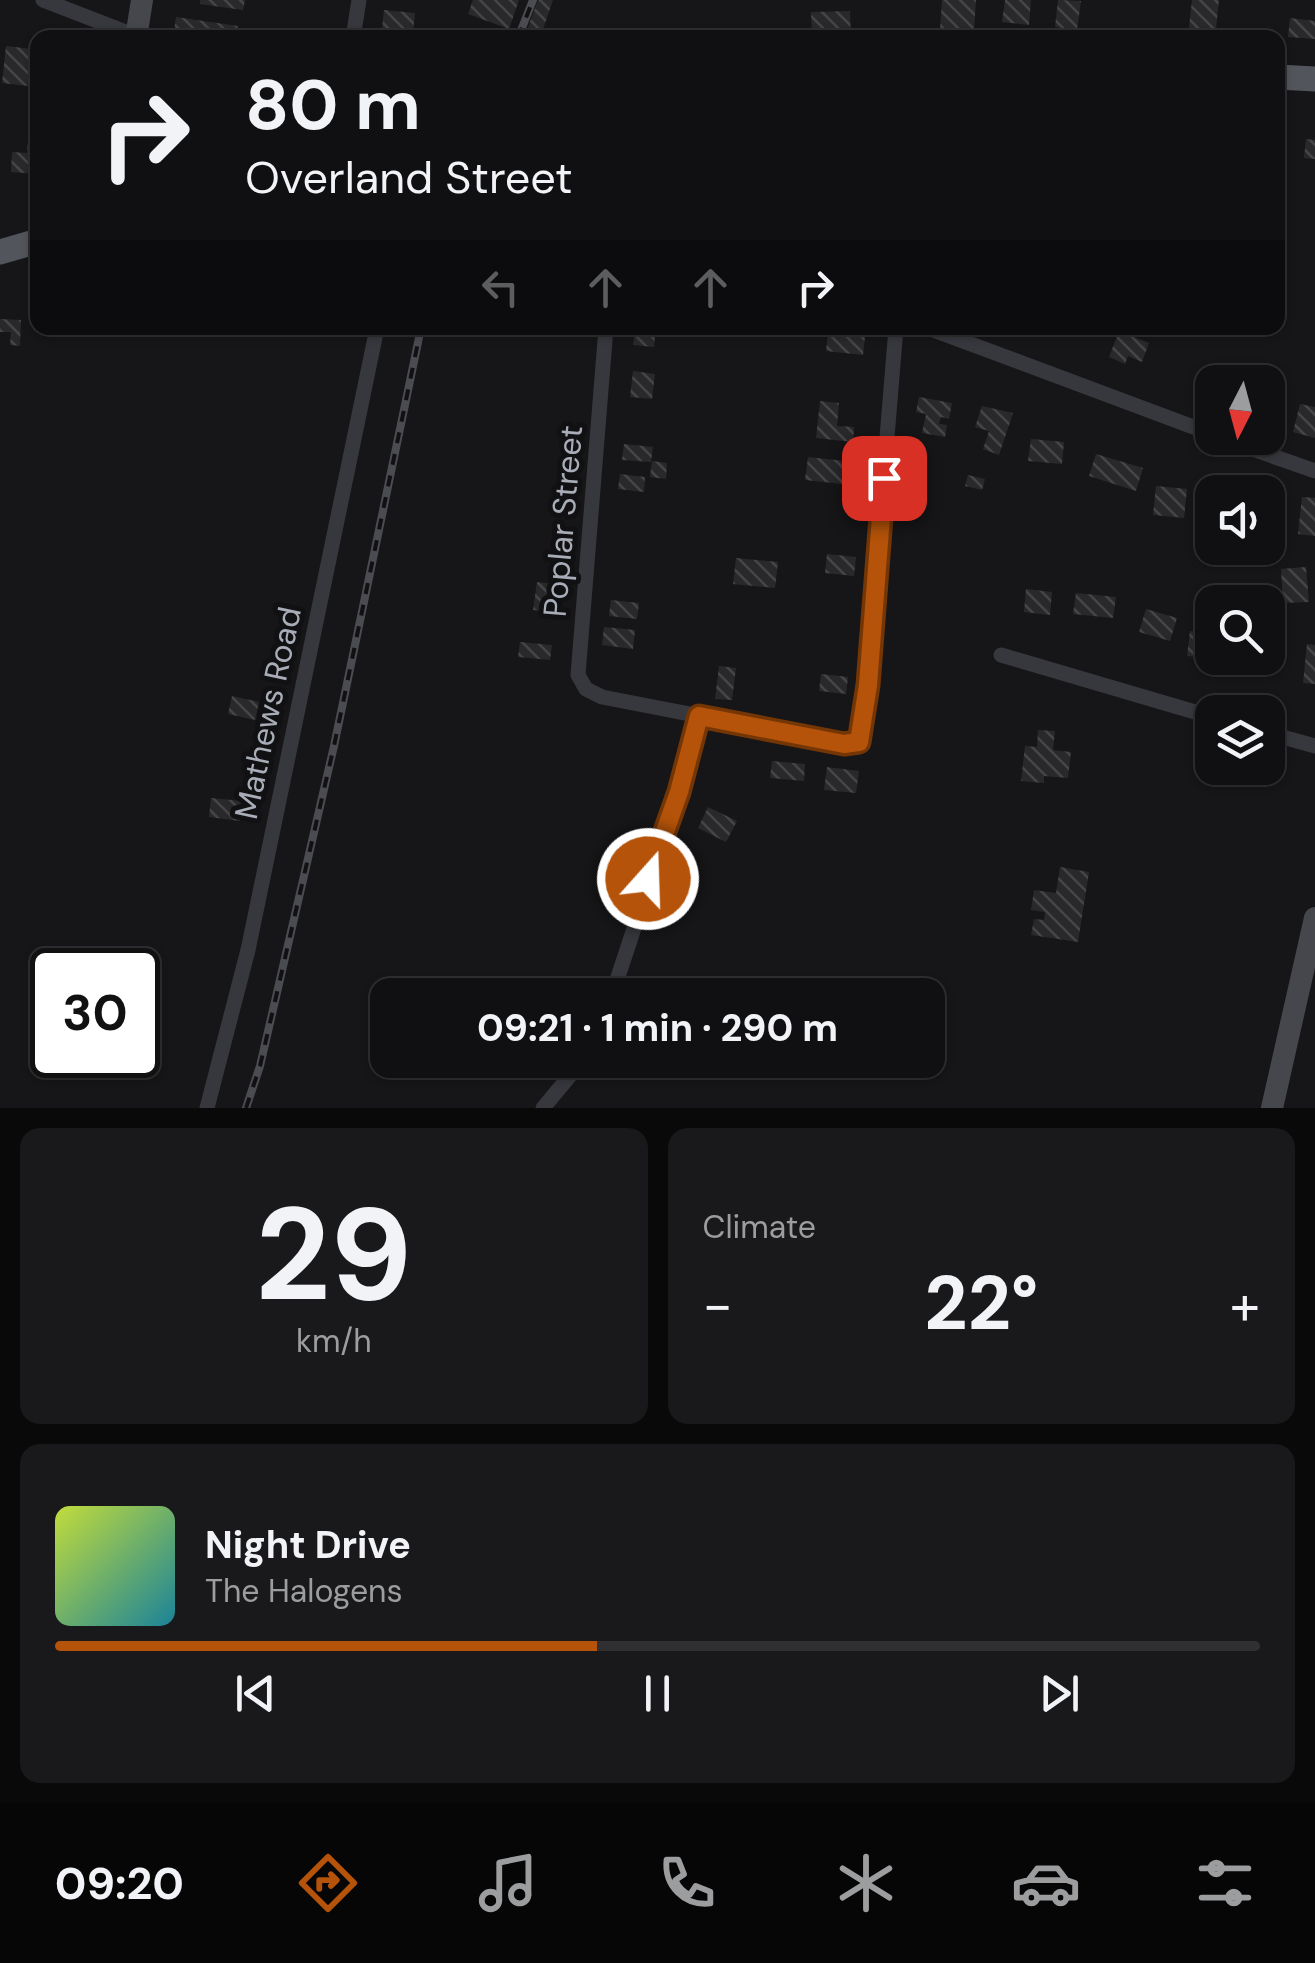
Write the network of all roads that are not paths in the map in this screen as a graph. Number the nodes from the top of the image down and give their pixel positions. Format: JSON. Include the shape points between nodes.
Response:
{"nodes":[{"id":1,"x":43,"y":0,"type":"edge"},
{"id":2,"x":142,"y":0,"type":"edge"},
{"id":3,"x":359,"y":0,"type":"edge"},
{"id":4,"x":118,"y":30,"type":"edge"},
{"id":5,"x":137,"y":30,"type":"edge"},
{"id":6,"x":354,"y":30,"type":"edge"},
{"id":7,"x":1285,"y":77,"type":"edge"},
{"id":8,"x":1315,"y":79,"type":"edge"},
{"id":9,"x":30,"y":243,"type":"edge"},
{"id":10,"x":0,"y":252,"type":"edge"},
{"id":11,"x":376,"y":335,"type":"edge"},
{"id":12,"x":605,"y":335,"type":"edge"},
{"id":13,"x":895,"y":335,"type":"edge"},
{"id":14,"x":947,"y":335,"type":"edge"},
{"id":15,"x":1195,"y":428,"type":"edge"},
{"id":16,"x":1269,"y":455,"type":"edge"},
{"id":17,"x":1315,"y":471,"type":"edge"},
{"id":18,"x":1001,"y":656,"type":"dead end"},
{"id":19,"x":1195,"y":713,"type":"edge"},
{"id":20,"x":699,"y":716,"type":"junction"},
{"id":21,"x":1285,"y":737,"type":"edge"},
{"id":22,"x":1315,"y":746,"type":"edge"},
{"id":23,"x":1315,"y":918,"type":"edge"},
{"id":24,"x":618,"y":978,"type":"edge"},
{"id":25,"x":567,"y":1078,"type":"edge"},
{"id":26,"x":208,"y":1108,"type":"edge"},
{"id":27,"x":543,"y":1108,"type":"edge"},
{"id":28,"x":1272,"y":1108,"type":"edge"}],
"edges":[{"from":1,"to":4,"type":"street"},
{"from":2,"to":5,"type":"street"},
{"from":3,"to":6,"type":"street"},
{"from":7,"to":8,"type":"main road"},
{"from":9,"to":10,"type":"main road"},
{"from":11,"to":26,"type":"street","name":"Mathews Road","via":[[248,950]]},
{"from":12,"to":20,"type":"street","name":"Poplar Street","via":[[578,676],[586,689],[612,698]]},
{"from":13,"to":20,"type":"street","via":[[859,742]]},
{"from":14,"to":15,"type":"street"},
{"from":16,"to":17,"type":"street"},
{"from":18,"to":19,"type":"street"},
{"from":20,"to":24,"type":"street"},
{"from":21,"to":22,"type":"street"},
{"from":23,"to":28,"type":"street"},
{"from":25,"to":27,"type":"street"}]}
